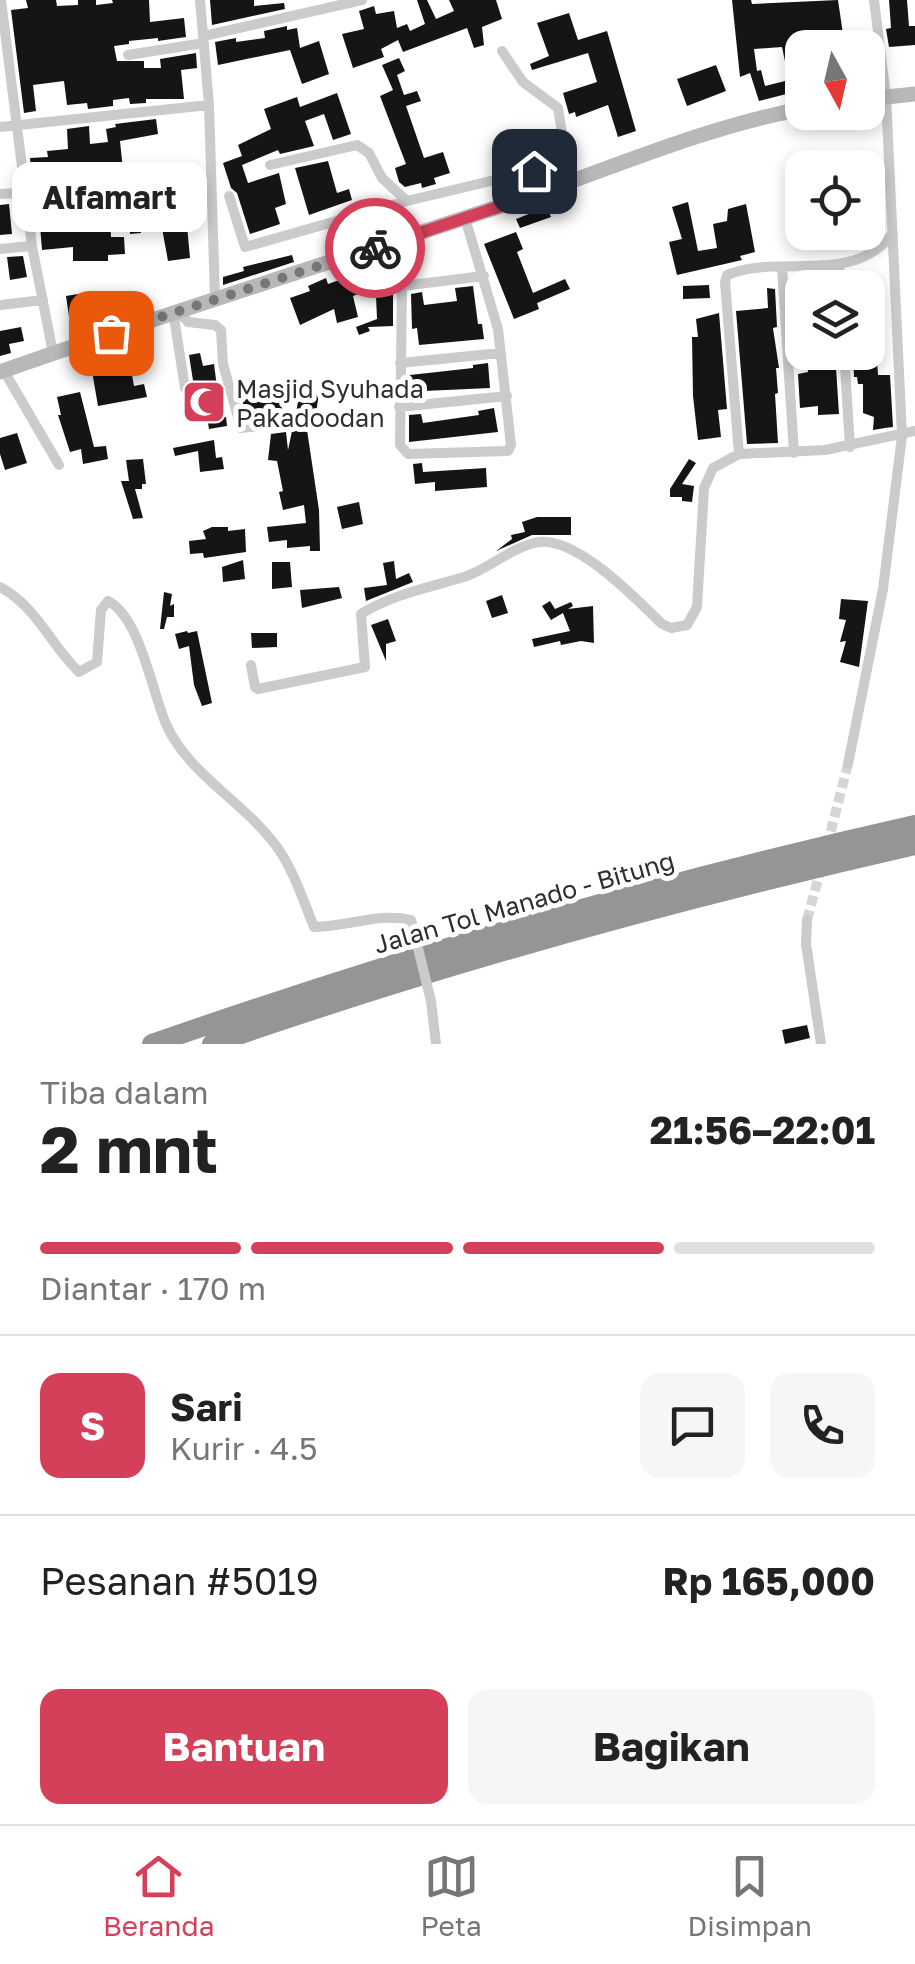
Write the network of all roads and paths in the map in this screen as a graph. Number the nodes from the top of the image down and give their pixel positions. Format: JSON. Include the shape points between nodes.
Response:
{"nodes":[{"id":1,"x":1,"y":0,"type":"edge"},
{"id":2,"x":200,"y":0,"type":"edge"},
{"id":3,"x":362,"y":0,"type":"edge"},
{"id":4,"x":874,"y":0,"type":"edge"},
{"id":5,"x":204,"y":39,"type":"junction"},
{"id":6,"x":502,"y":50,"type":"dead end"},
{"id":7,"x":4,"y":54,"type":"edge"},
{"id":8,"x":128,"y":55,"type":"dead end"},
{"id":9,"x":915,"y":94,"type":"edge"},
{"id":10,"x":886,"y":96,"type":"junction"},
{"id":11,"x":209,"y":104,"type":"junction"},
{"id":12,"x":785,"y":114,"type":"edge"},
{"id":13,"x":17,"y":126,"type":"junction"},
{"id":14,"x":0,"y":127,"type":"edge"},
{"id":15,"x":566,"y":163,"type":"junction"},
{"id":16,"x":270,"y":165,"type":"dead end"},
{"id":17,"x":570,"y":183,"type":"junction"},
{"id":18,"x":70,"y":190,"type":"dead end"},
{"id":19,"x":25,"y":192,"type":"junction"},
{"id":20,"x":0,"y":194,"type":"edge"},
{"id":21,"x":229,"y":196,"type":"dead end"},
{"id":22,"x":407,"y":201,"type":"junction"},
{"id":23,"x":464,"y":218,"type":"junction"},
{"id":24,"x":892,"y":233,"type":"junction"},
{"id":25,"x":398,"y":241,"type":"junction"},
{"id":26,"x":32,"y":246,"type":"junction"},
{"id":27,"x":0,"y":249,"type":"edge"},
{"id":28,"x":840,"y":264,"type":"junction"},
{"id":29,"x":782,"y":268,"type":"junction"},
{"id":30,"x":840,"y":270,"type":"edge"},
{"id":31,"x":484,"y":276,"type":"junction"},
{"id":32,"x":402,"y":286,"type":"junction"},
{"id":33,"x":216,"y":298,"type":"junction"},
{"id":34,"x":43,"y":300,"type":"junction"},
{"id":35,"x":0,"y":305,"type":"edge"},
{"id":36,"x":175,"y":311,"type":"junction"},
{"id":37,"x":54,"y":353,"type":"junction"},
{"id":38,"x":501,"y":353,"type":"junction"},
{"id":39,"x":400,"y":363,"type":"junction"},
{"id":40,"x":845,"y":370,"type":"edge"},
{"id":41,"x":2,"y":372,"type":"edge"},
{"id":42,"x":185,"y":388,"type":"dead end"},
{"id":43,"x":507,"y":396,"type":"junction"},
{"id":44,"x":399,"y":407,"type":"junction"},
{"id":45,"x":314,"y":420,"type":"dead end"},
{"id":46,"x":915,"y":431,"type":"edge"},
{"id":47,"x":902,"y":436,"type":"junction"},
{"id":48,"x":850,"y":447,"type":"junction"},
{"id":49,"x":794,"y":453,"type":"junction"},
{"id":50,"x":739,"y":454,"type":"junction"},
{"id":51,"x":60,"y":465,"type":"dead end"},
{"id":52,"x":0,"y":588,"type":"edge"},
{"id":53,"x":251,"y":665,"type":"dead end"},
{"id":54,"x":848,"y":764,"type":"tunnel mouth"},
{"id":55,"x":915,"y":824,"type":"edge"},
{"id":56,"x":915,"y":845,"type":"edge"},
{"id":57,"x":807,"y":920,"type":"tunnel mouth"},
{"id":58,"x":152,"y":1044,"type":"edge"},
{"id":59,"x":212,"y":1044,"type":"edge"},
{"id":60,"x":436,"y":1044,"type":"edge"},
{"id":61,"x":821,"y":1044,"type":"edge"}],
"edges":[{"from":1,"to":7,"type":"street"},
{"from":2,"to":5,"type":"street"},
{"from":3,"to":5,"type":"street"},
{"from":4,"to":10,"type":"street"},
{"from":5,"to":8,"type":"street"},
{"from":5,"to":11,"type":"street"},
{"from":6,"to":15,"type":"street","via":[[523,82],[558,108]]},
{"from":7,"to":13,"type":"street"},
{"from":9,"to":10,"type":"street"},
{"from":10,"to":24,"type":"street"},
{"from":11,"to":13,"type":"street"},
{"from":11,"to":33,"type":"street"},
{"from":12,"to":17,"type":"street"},
{"from":13,"to":14,"type":"street"},
{"from":13,"to":19,"type":"street"},
{"from":15,"to":17,"type":"street"},
{"from":15,"to":22,"type":"street"},
{"from":16,"to":22,"type":"street","via":[[357,145]]},
{"from":17,"to":23,"type":"street"},
{"from":18,"to":19,"type":"street"},
{"from":19,"to":20,"type":"street"},
{"from":19,"to":26,"type":"street"},
{"from":21,"to":22,"type":"street","via":[[245,247]]},
{"from":23,"to":25,"type":"street"},
{"from":23,"to":31,"type":"street"},
{"from":24,"to":28,"type":"street","via":[[864,258]]},
{"from":24,"to":47,"type":"street"},
{"from":25,"to":32,"type":"street"},
{"from":25,"to":33,"type":"street"},
{"from":26,"to":27,"type":"street"},
{"from":26,"to":34,"type":"street"},
{"from":28,"to":29,"type":"street"},
{"from":28,"to":30,"type":"street"},
{"from":29,"to":49,"type":"street"},
{"from":29,"to":50,"type":"street","via":[[732,272],[725,282]]},
{"from":31,"to":32,"type":"street"},
{"from":31,"to":38,"type":"street"},
{"from":32,"to":39,"type":"street"},
{"from":33,"to":36,"type":"street"},
{"from":34,"to":35,"type":"street"},
{"from":34,"to":37,"type":"street"},
{"from":36,"to":37,"type":"street"},
{"from":36,"to":42,"type":"street"},
{"from":36,"to":45,"type":"street","via":[[188,322],[221,330],[241,428]]},
{"from":37,"to":41,"type":"street"},
{"from":38,"to":39,"type":"street"},
{"from":38,"to":43,"type":"street"},
{"from":39,"to":44,"type":"street"},
{"from":40,"to":48,"type":"street"},
{"from":41,"to":51,"type":"street"},
{"from":43,"to":44,"type":"street"},
{"from":43,"to":44,"type":"street","via":[[512,446],[502,453],[408,454],[400,445]]},
{"from":46,"to":47,"type":"street"},
{"from":47,"to":48,"type":"street"},
{"from":47,"to":54,"type":"street","via":[[883,589]]},
{"from":48,"to":49,"type":"street"},
{"from":49,"to":50,"type":"street"},
{"from":50,"to":53,"type":"street","via":[[708,476],[697,607],[687,625],[662,624],[590,562],[542,541],[360,614],[365,667],[258,688]]},
{"from":52,"to":60,"type":"street","bridge":true,"via":[[31,609],[79,672],[97,662],[101,610],[108,601],[120,607],[167,727],[190,760],[279,849],[314,927],[395,916],[411,920]]},
{"from":55,"to":58,"type":"highway","name":"Jalan Tol Manado - Bitung","via":[[448,949]]},
{"from":56,"to":59,"type":"highway","name":"Jalan Tol Manado - Bitung","via":[[712,894]]},
{"from":57,"to":61,"type":"street"}]}
